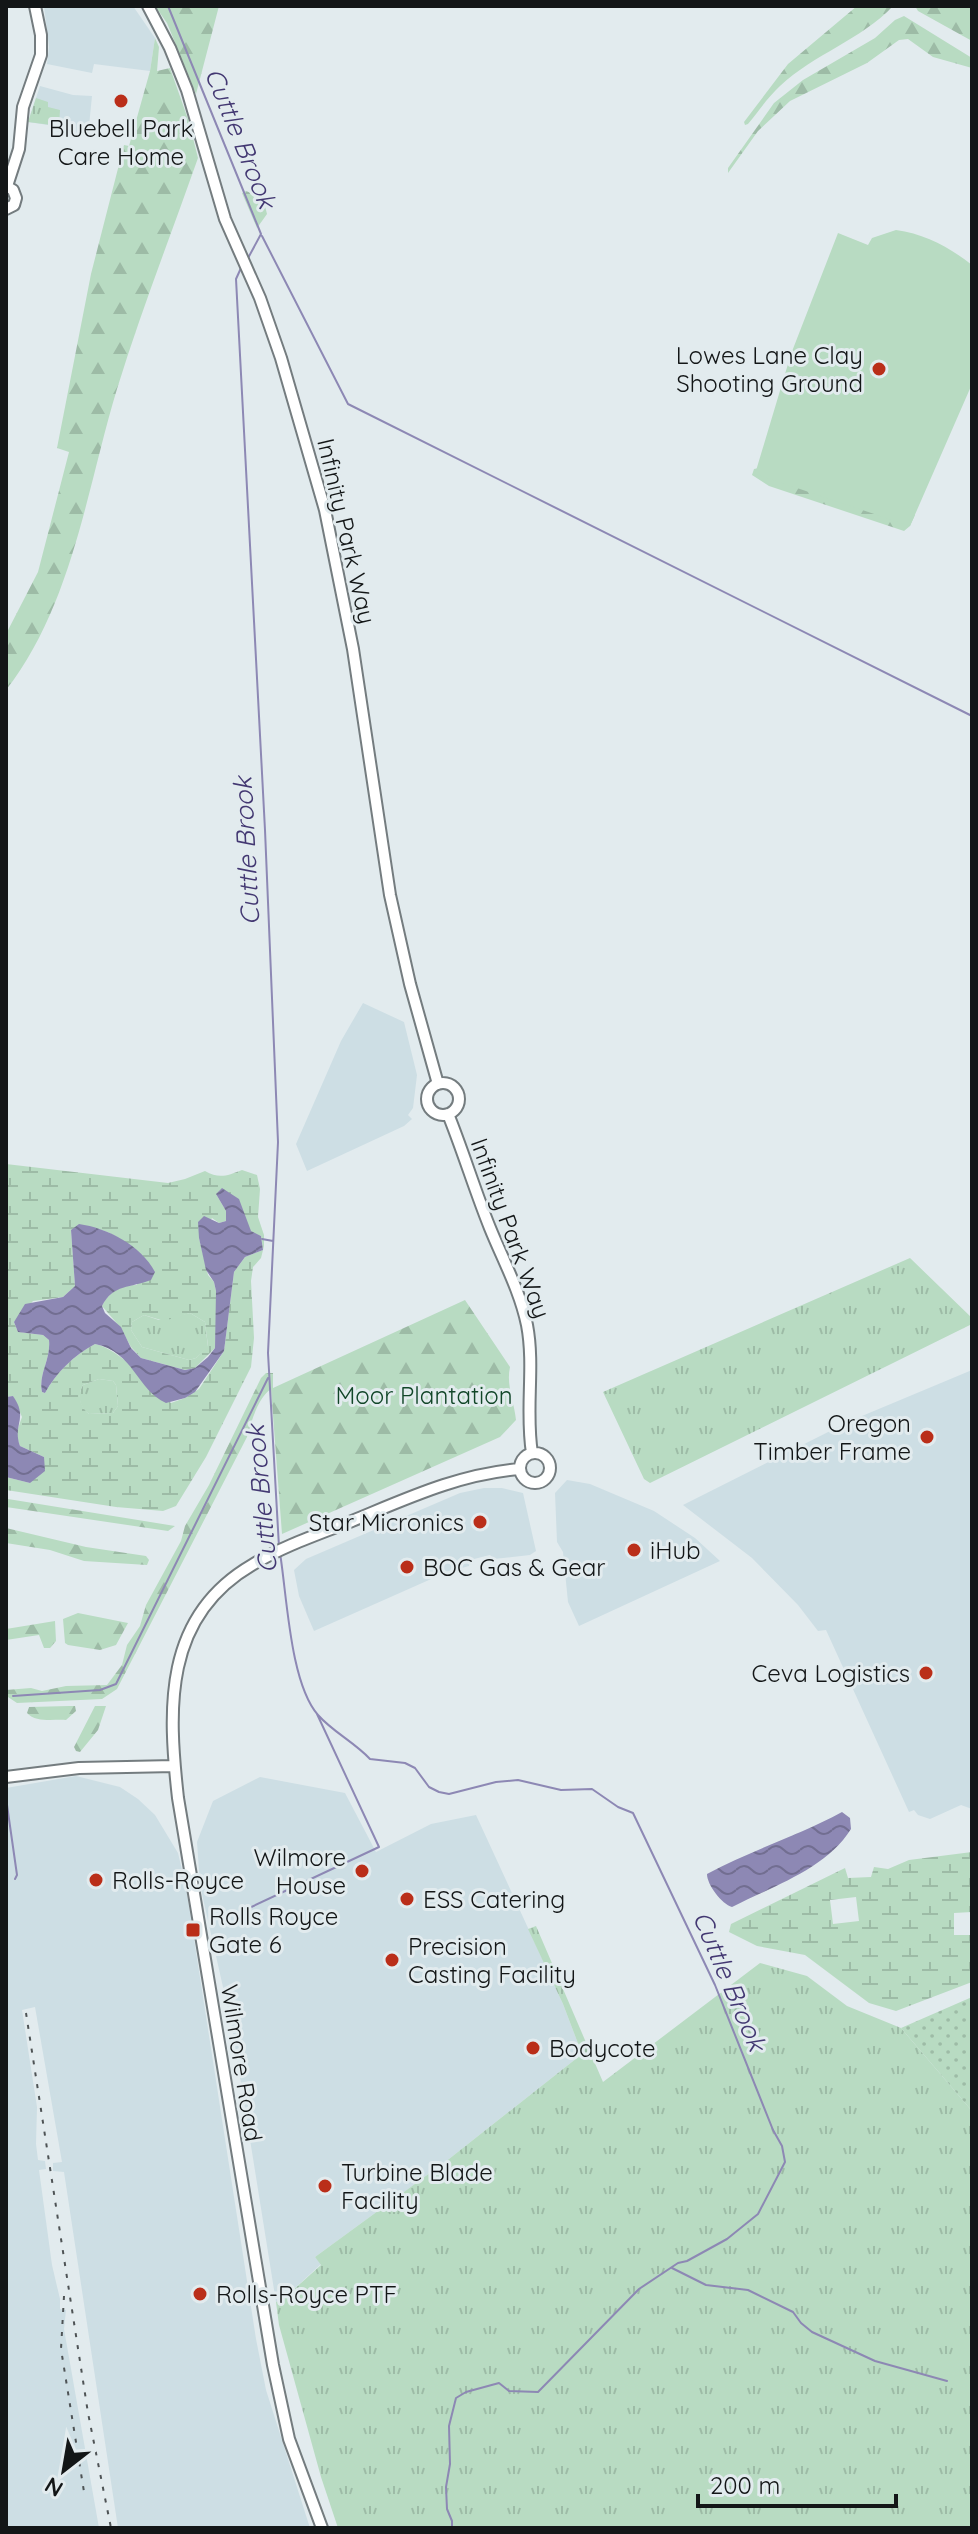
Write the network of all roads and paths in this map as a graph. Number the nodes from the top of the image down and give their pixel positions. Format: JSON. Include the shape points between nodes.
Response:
{"nodes":[{"id":1,"x":35,"y":6,"type":"edge"},
{"id":2,"x":148,"y":6,"type":"edge"},
{"id":3,"x":6,"y":186,"type":"edge"},
{"id":4,"x":6,"y":209,"type":"edge"},
{"id":5,"x":438,"y":1084,"type":"junction"},
{"id":6,"x":448,"y":1114,"type":"junction"},
{"id":7,"x":532,"y":1453,"type":"junction"},
{"id":8,"x":520,"y":1469,"type":"junction"},
{"id":9,"x":174,"y":1766,"type":"junction"},
{"id":10,"x":6,"y":1777,"type":"edge"},
{"id":11,"x":322,"y":2528,"type":"edge"}],
"edges":[{"from":1,"to":3,"type":"street","via":[[41,55]]},
{"from":2,"to":5,"type":"street","name":"Infinity Park Way","via":[[180,71],[212,180],[291,390],[325,510],[353,649],[390,895]]},
{"from":3,"to":4,"type":"street","via":[[16,198]]},
{"from":5,"to":6,"type":"street","via":[[428,1096],[429,1106]]},
{"from":5,"to":6,"type":"street","via":[[453,1087],[458,1096],[457,1107]]},
{"from":6,"to":7,"type":"street","name":"Infinity Park Way","via":[[521,1302],[529,1340]]},
{"from":7,"to":8,"type":"street"},
{"from":7,"to":8,"type":"street","via":[[550,1463],[547,1478],[533,1483]]},
{"from":8,"to":9,"type":"street","via":[[444,1483],[271,1555],[227,1583],[189,1634],[176,1670]]},
{"from":9,"to":10,"type":"street","via":[[67,1768]]},
{"from":9,"to":11,"type":"street","name":"Wilmore Road","via":[[267,2336],[289,2439]]}]}
